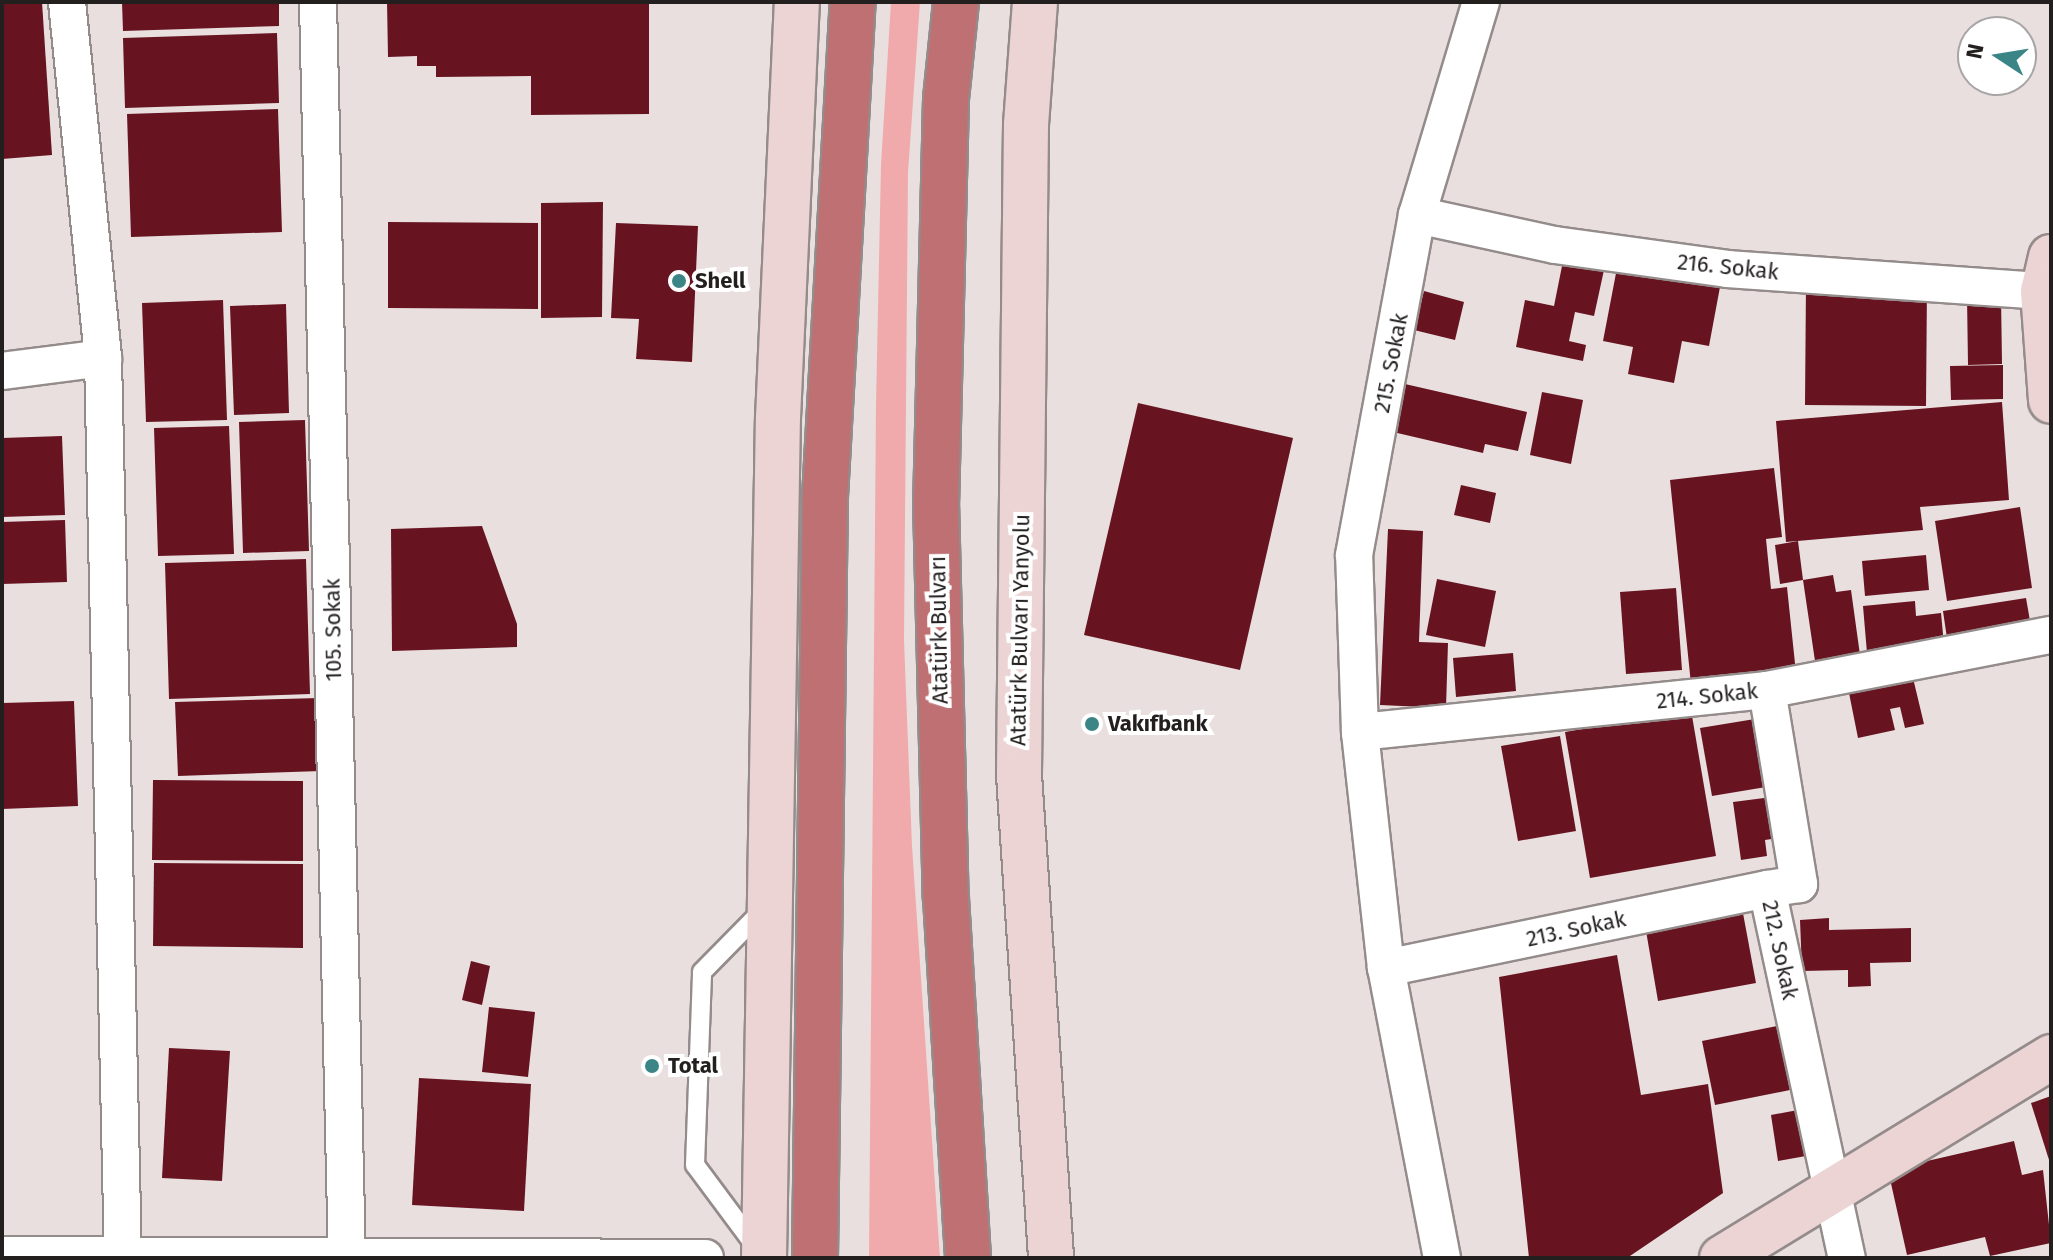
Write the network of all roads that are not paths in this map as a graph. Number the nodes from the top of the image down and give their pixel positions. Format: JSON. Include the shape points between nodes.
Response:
{"nodes":[{"id":1,"x":67,"y":2,"type":"edge"},
{"id":2,"x":318,"y":2,"type":"edge"},
{"id":3,"x":797,"y":2,"type":"edge"},
{"id":4,"x":853,"y":2,"type":"edge"},
{"id":5,"x":956,"y":2,"type":"edge"},
{"id":6,"x":1035,"y":2,"type":"edge"},
{"id":7,"x":1481,"y":2,"type":"edge"},
{"id":8,"x":1417,"y":215,"type":"junction"},
{"id":9,"x":2047,"y":274,"type":"edge"},
{"id":10,"x":103,"y":358,"type":"junction"},
{"id":11,"x":2,"y":371,"type":"edge"},
{"id":12,"x":2051,"y":401,"type":"edge"},
{"id":13,"x":2051,"y":635,"type":"edge"},
{"id":14,"x":1767,"y":690,"type":"junction"},
{"id":15,"x":1360,"y":732,"type":"junction"},
{"id":16,"x":1767,"y":889,"type":"junction"},
{"id":17,"x":771,"y":902,"type":"junction"},
{"id":18,"x":818,"y":902,"type":"junction"},
{"id":19,"x":1386,"y":968,"type":"junction"},
{"id":20,"x":2051,"y":1057,"type":"edge"},
{"id":21,"x":1831,"y":1187,"type":"junction"},
{"id":22,"x":2,"y":1255,"type":"edge"},
{"id":23,"x":123,"y":1255,"type":"edge"},
{"id":24,"x":347,"y":1256,"type":"edge"},
{"id":25,"x":705,"y":1258,"type":"edge"},
{"id":26,"x":764,"y":1258,"type":"edge"},
{"id":27,"x":815,"y":1258,"type":"edge"},
{"id":28,"x":968,"y":1258,"type":"edge"},
{"id":29,"x":1051,"y":1258,"type":"edge"},
{"id":30,"x":1442,"y":1258,"type":"edge"},
{"id":31,"x":1722,"y":1258,"type":"edge"},
{"id":32,"x":1847,"y":1258,"type":"edge"}],
"edges":[{"from":1,"to":10,"type":"street"},
{"from":2,"to":24,"type":"street","name":"105. Sokak"},
{"from":3,"to":17,"type":"street","via":[[778,418]]},
{"from":4,"to":18,"type":"highway","via":[[825,497]]},
{"from":5,"to":28,"type":"highway","name":"Atatürk Bulvarı","via":[[946,99],[936,501],[946,898]]},
{"from":6,"to":29,"type":"street","name":"Atatürk Bulvarı Yanyolu","via":[[1026,125],[1019,775]]},
{"from":7,"to":8,"type":"street","name":"215. Sokak"},
{"from":8,"to":9,"type":"street","name":"216. Sokak","via":[[1555,245],[1727,269]]},
{"from":8,"to":15,"type":"street","name":"215. Sokak","via":[[1354,555]]},
{"from":9,"to":12,"type":"street"},
{"from":10,"to":11,"type":"street"},
{"from":10,"to":23,"type":"street"},
{"from":13,"to":14,"type":"street","name":"214. Sokak"},
{"from":14,"to":15,"type":"street","name":"214. Sokak"},
{"from":14,"to":16,"type":"street","name":"212. Sokak","via":[[1799,884]]},
{"from":15,"to":19,"type":"street","name":"215. Sokak"},
{"from":16,"to":19,"type":"street","name":"213. Sokak"},
{"from":16,"to":21,"type":"street","name":"212. Sokak"},
{"from":17,"to":18,"type":"street"},
{"from":17,"to":26,"type":"street"},
{"from":17,"to":26,"type":"lane","via":[[702,972],[695,1165]]},
{"from":18,"to":27,"type":"highway"},
{"from":19,"to":30,"type":"street","name":"215. Sokak"},
{"from":20,"to":21,"type":"street"},
{"from":21,"to":31,"type":"street"},
{"from":21,"to":32,"type":"street","name":"212. Sokak"},
{"from":22,"to":23,"type":"street"},
{"from":23,"to":24,"type":"street"},
{"from":24,"to":25,"type":"street"}]}
